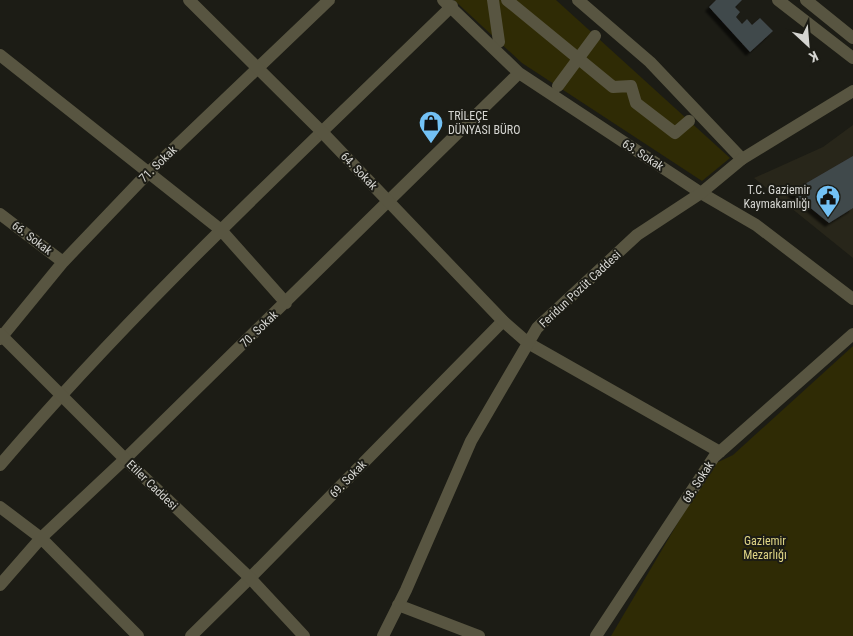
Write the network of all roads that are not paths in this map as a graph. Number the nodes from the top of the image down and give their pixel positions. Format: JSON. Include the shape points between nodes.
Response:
{"nodes":[{"id":1,"x":189,"y":0,"type":"edge"},
{"id":2,"x":329,"y":0,"type":"edge"},
{"id":3,"x":493,"y":0,"type":"edge"},
{"id":4,"x":507,"y":0,"type":"edge"},
{"id":5,"x":578,"y":0,"type":"edge"},
{"id":6,"x":778,"y":0,"type":"edge"},
{"id":7,"x":806,"y":0,"type":"edge"},
{"id":8,"x":447,"y":3,"type":"edge"},
{"id":9,"x":595,"y":36,"type":"dead end"},
{"id":10,"x":853,"y":38,"type":"edge"},
{"id":11,"x":499,"y":42,"type":"dead end"},
{"id":12,"x":0,"y":55,"type":"edge"},
{"id":13,"x":578,"y":58,"type":"junction"},
{"id":14,"x":853,"y":58,"type":"edge"},
{"id":15,"x":259,"y":70,"type":"junction"},
{"id":16,"x":519,"y":73,"type":"junction"},
{"id":17,"x":558,"y":86,"type":"dead end"},
{"id":18,"x":853,"y":91,"type":"edge"},
{"id":19,"x":689,"y":121,"type":"dead end"},
{"id":20,"x":322,"y":132,"type":"junction"},
{"id":21,"x":742,"y":159,"type":"junction"},
{"id":22,"x":149,"y":172,"type":"junction"},
{"id":23,"x":701,"y":194,"type":"junction"},
{"id":24,"x":389,"y":201,"type":"junction"},
{"id":25,"x":0,"y":214,"type":"edge"},
{"id":26,"x":221,"y":230,"type":"junction"},
{"id":27,"x":63,"y":262,"type":"junction"},
{"id":28,"x":853,"y":299,"type":"edge"},
{"id":29,"x":286,"y":303,"type":"junction"},
{"id":30,"x":503,"y":321,"type":"junction"},
{"id":31,"x":853,"y":334,"type":"edge"},
{"id":32,"x":1,"y":337,"type":"edge"},
{"id":33,"x":528,"y":343,"type":"junction"},
{"id":34,"x":60,"y":394,"type":"junction"},
{"id":35,"x":720,"y":452,"type":"junction"},
{"id":36,"x":126,"y":460,"type":"junction"},
{"id":37,"x":0,"y":465,"type":"edge"},
{"id":38,"x":0,"y":507,"type":"edge"},
{"id":39,"x":41,"y":538,"type":"junction"},
{"id":40,"x":250,"y":578,"type":"junction"},
{"id":41,"x":0,"y":585,"type":"edge"},
{"id":42,"x":398,"y":605,"type":"junction"},
{"id":43,"x":138,"y":636,"type":"edge"},
{"id":44,"x":191,"y":636,"type":"edge"},
{"id":45,"x":304,"y":636,"type":"edge"},
{"id":46,"x":383,"y":636,"type":"edge"},
{"id":47,"x":479,"y":636,"type":"edge"},
{"id":48,"x":596,"y":636,"type":"edge"}],
"edges":[{"from":1,"to":15,"type":"street","name":"64. Sokak"},
{"from":2,"to":15,"type":"street","name":"71. Sokak"},
{"from":3,"to":11,"type":"street"},
{"from":4,"to":13,"type":"street"},
{"from":5,"to":21,"type":"street","via":[[650,62]]},
{"from":6,"to":14,"type":"street"},
{"from":7,"to":10,"type":"street"},
{"from":8,"to":16,"type":"street","name":"63. Sokak"},
{"from":8,"to":20,"type":"street"},
{"from":9,"to":13,"type":"street"},
{"from":12,"to":22,"type":"street"},
{"from":13,"to":17,"type":"street"},
{"from":13,"to":19,"type":"street","via":[[613,87],[631,86],[636,103],[675,133]]},
{"from":15,"to":20,"type":"street","name":"64. Sokak"},
{"from":15,"to":22,"type":"street","name":"71. Sokak"},
{"from":16,"to":23,"type":"street","name":"63. Sokak"},
{"from":16,"to":24,"type":"street","name":"70. Sokak"},
{"from":18,"to":21,"type":"street","name":"Feridun Pozüt Caddesi"},
{"from":20,"to":24,"type":"street","name":"64. Sokak"},
{"from":20,"to":26,"type":"street"},
{"from":21,"to":23,"type":"street","name":"Feridun Pozüt Caddesi"},
{"from":22,"to":26,"type":"street"},
{"from":22,"to":27,"type":"street","name":"71. Sokak"},
{"from":23,"to":28,"type":"street","name":"63. Sokak","via":[[756,226]]},
{"from":23,"to":33,"type":"street","name":"Feridun Pozüt Caddesi","via":[[637,235],[537,328]]},
{"from":24,"to":29,"type":"street","name":"70. Sokak"},
{"from":24,"to":30,"type":"street","name":"64. Sokak"},
{"from":25,"to":27,"type":"street","name":"66. Sokak"},
{"from":26,"to":29,"type":"street"},
{"from":26,"to":34,"type":"street"},
{"from":27,"to":32,"type":"street","name":"71. Sokak"},
{"from":29,"to":36,"type":"street","name":"70. Sokak"},
{"from":30,"to":33,"type":"street","name":"64. Sokak"},
{"from":30,"to":40,"type":"street","name":"69. Sokak"},
{"from":31,"to":35,"type":"street","name":"68. Sokak"},
{"from":32,"to":34,"type":"street","name":"Etiler Caddesi"},
{"from":33,"to":35,"type":"street","name":"64. Sokak"},
{"from":33,"to":42,"type":"street","name":"Feridun Pozüt Caddesi","via":[[471,441]]},
{"from":34,"to":36,"type":"street","name":"Etiler Caddesi"},
{"from":34,"to":37,"type":"street"},
{"from":35,"to":48,"type":"street","name":"68. Sokak"},
{"from":36,"to":39,"type":"street","name":"70. Sokak"},
{"from":36,"to":40,"type":"street","name":"Etiler Caddesi"},
{"from":38,"to":39,"type":"street"},
{"from":39,"to":41,"type":"street","name":"70. Sokak"},
{"from":39,"to":43,"type":"street"},
{"from":40,"to":44,"type":"street","name":"69. Sokak"},
{"from":40,"to":45,"type":"street","name":"Etiler Caddesi"},
{"from":42,"to":46,"type":"street","name":"Feridun Pozüt Caddesi"},
{"from":42,"to":47,"type":"street"}]}
